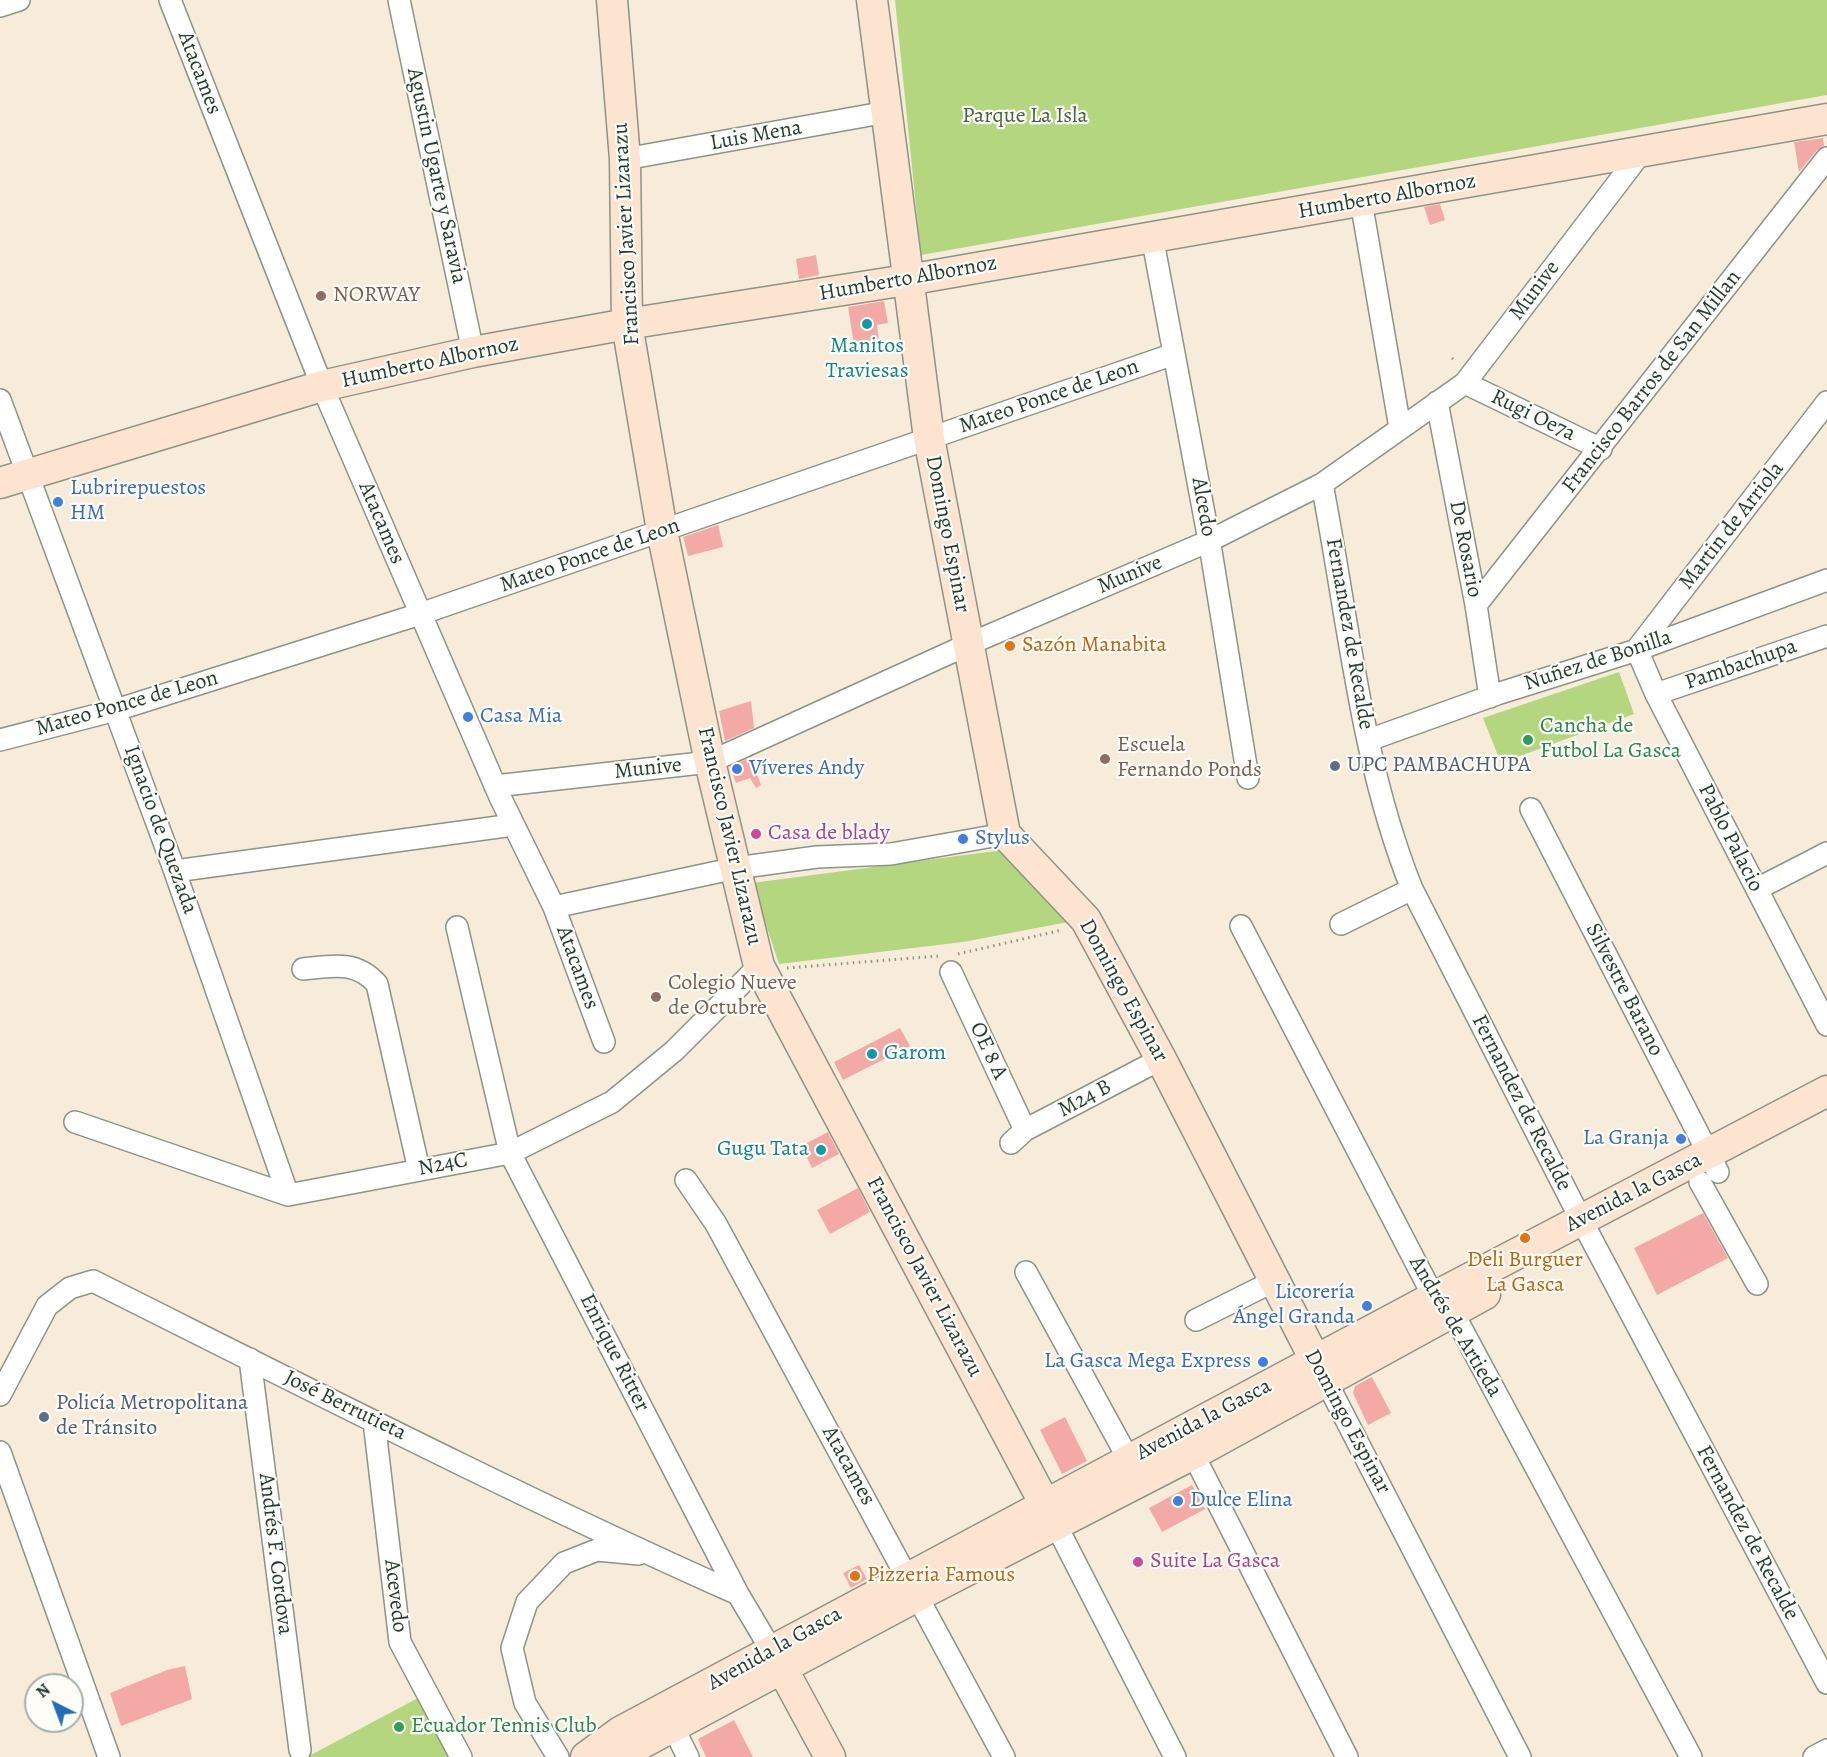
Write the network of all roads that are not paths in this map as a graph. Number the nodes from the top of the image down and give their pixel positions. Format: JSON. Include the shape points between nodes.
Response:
{"nodes":[{"id":1,"x":19,"y":0,"type":"edge"},
{"id":2,"x":170,"y":0,"type":"edge"},
{"id":3,"x":399,"y":0,"type":"edge"},
{"id":4,"x":612,"y":0,"type":"edge"},
{"id":5,"x":872,"y":0,"type":"edge"},
{"id":6,"x":0,"y":6,"type":"edge"},
{"id":7,"x":887,"y":112,"type":"junction"},
{"id":8,"x":1827,"y":119,"type":"edge"},
{"id":9,"x":1640,"y":154,"type":"junction"},
{"id":10,"x":1827,"y":158,"type":"edge"},
{"id":11,"x":625,"y":159,"type":"junction"},
{"id":12,"x":1361,"y":201,"type":"junction"},
{"id":13,"x":1152,"y":236,"type":"junction"},
{"id":14,"x":907,"y":280,"type":"junction"},
{"id":15,"x":627,"y":324,"type":"junction"},
{"id":16,"x":473,"y":352,"type":"junction"},
{"id":17,"x":1174,"y":354,"type":"junction"},
{"id":18,"x":1465,"y":383,"type":"junction"},
{"id":19,"x":322,"y":386,"type":"junction"},
{"id":20,"x":0,"y":400,"type":"edge"},
{"id":21,"x":1437,"y":402,"type":"junction"},
{"id":22,"x":1827,"y":402,"type":"edge"},
{"id":23,"x":1400,"y":428,"type":"junction"},
{"id":24,"x":929,"y":438,"type":"junction"},
{"id":25,"x":1601,"y":449,"type":"junction"},
{"id":26,"x":14,"y":479,"type":"edge"},
{"id":27,"x":1322,"y":484,"type":"junction"},
{"id":28,"x":662,"y":531,"type":"junction"},
{"id":29,"x":1209,"y":541,"type":"junction"},
{"id":30,"x":1827,"y":580,"type":"edge"},
{"id":31,"x":1476,"y":604,"type":"junction"},
{"id":32,"x":420,"y":614,"type":"junction"},
{"id":33,"x":1827,"y":636,"type":"edge"},
{"id":34,"x":968,"y":645,"type":"junction"},
{"id":35,"x":1637,"y":650,"type":"junction"},
{"id":36,"x":1656,"y":694,"type":"junction"},
{"id":37,"x":1490,"y":697,"type":"junction"},
{"id":38,"x":116,"y":710,"type":"junction"},
{"id":39,"x":0,"y":740,"type":"edge"},
{"id":40,"x":1369,"y":740,"type":"junction"},
{"id":41,"x":710,"y":762,"type":"junction"},
{"id":42,"x":1248,"y":778,"type":"dead end"},
{"id":43,"x":495,"y":786,"type":"junction"},
{"id":44,"x":1531,"y":808,"type":"dead end"},
{"id":45,"x":513,"y":825,"type":"junction"},
{"id":46,"x":1005,"y":834,"type":"junction"},
{"id":47,"x":1827,"y":853,"type":"edge"},
{"id":48,"x":736,"y":868,"type":"junction"},
{"id":49,"x":175,"y":871,"type":"junction"},
{"id":50,"x":1412,"y":889,"type":"junction"},
{"id":51,"x":1757,"y":890,"type":"junction"},
{"id":52,"x":554,"y":907,"type":"junction"},
{"id":53,"x":1341,"y":924,"type":"dead end"},
{"id":54,"x":1241,"y":926,"type":"dead end"},
{"id":55,"x":457,"y":927,"type":"dead end"},
{"id":56,"x":768,"y":968,"type":"junction"},
{"id":57,"x":303,"y":969,"type":"dead end"},
{"id":58,"x":951,"y":972,"type":"dead end"},
{"id":59,"x":1827,"y":1025,"type":"edge"},
{"id":60,"x":604,"y":1042,"type":"dead end"},
{"id":61,"x":1161,"y":1059,"type":"junction"},
{"id":62,"x":1827,"y":1091,"type":"edge"},
{"id":63,"x":1827,"y":1113,"type":"edge"},
{"id":64,"x":75,"y":1122,"type":"dead end"},
{"id":65,"x":1018,"y":1137,"type":"joint"},
{"id":66,"x":510,"y":1153,"type":"junction"},
{"id":67,"x":1709,"y":1169,"type":"junction"},
{"id":68,"x":419,"y":1170,"type":"junction"},
{"id":69,"x":686,"y":1180,"type":"dead end"},
{"id":70,"x":288,"y":1195,"type":"junction"},
{"id":71,"x":1586,"y":1229,"type":"junction"},
{"id":72,"x":1026,"y":1272,"type":"dead end"},
{"id":73,"x":1274,"y":1281,"type":"junction"},
{"id":74,"x":1757,"y":1284,"type":"dead end"},
{"id":75,"x":1443,"y":1304,"type":"junction"},
{"id":76,"x":1196,"y":1320,"type":"dead end"},
{"id":77,"x":250,"y":1359,"type":"junction"},
{"id":78,"x":1320,"y":1372,"type":"junction"},
{"id":79,"x":0,"y":1395,"type":"edge"},
{"id":80,"x":374,"y":1421,"type":"junction"},
{"id":81,"x":1188,"y":1443,"type":"junction"},
{"id":82,"x":0,"y":1452,"type":"edge"},
{"id":83,"x":1129,"y":1460,"type":"junction"},
{"id":84,"x":1050,"y":1515,"type":"junction"},
{"id":85,"x":651,"y":1556,"type":"junction"},
{"id":86,"x":913,"y":1586,"type":"junction"},
{"id":87,"x":738,"y":1594,"type":"junction"},
{"id":88,"x":777,"y":1661,"type":"junction"},
{"id":89,"x":1827,"y":1683,"type":"edge"},
{"id":90,"x":669,"y":1719,"type":"junction"},
{"id":91,"x":300,"y":1750,"type":"dead end"},
{"id":92,"x":1827,"y":1750,"type":"edge"},
{"id":93,"x":585,"y":1756,"type":"edge"},
{"id":94,"x":109,"y":1757,"type":"edge"},
{"id":95,"x":461,"y":1757,"type":"edge"},
{"id":96,"x":558,"y":1757,"type":"edge"},
{"id":97,"x":621,"y":1757,"type":"edge"},
{"id":98,"x":688,"y":1757,"type":"edge"},
{"id":99,"x":830,"y":1757,"type":"edge"},
{"id":100,"x":1004,"y":1757,"type":"edge"},
{"id":101,"x":1174,"y":1757,"type":"edge"},
{"id":102,"x":1347,"y":1757,"type":"edge"},
{"id":103,"x":1520,"y":1757,"type":"edge"},
{"id":104,"x":1691,"y":1757,"type":"edge"},
{"id":105,"x":1814,"y":1757,"type":"edge"}],
"edges":[{"from":1,"to":6,"type":"street"},
{"from":2,"to":19,"type":"street","name":"Atacames"},
{"from":3,"to":16,"type":"street","name":"Agustin Ugarte y Saravia"},
{"from":4,"to":11,"type":"street","name":"Francisco Javier Lizarazu"},
{"from":5,"to":7,"type":"street","name":"Domingo Espinar"},
{"from":7,"to":11,"type":"street","name":"Luis Mena"},
{"from":7,"to":14,"type":"street","name":"Domingo Espinar"},
{"from":8,"to":9,"type":"street","name":"Humberto Albornoz"},
{"from":9,"to":12,"type":"street","name":"Humberto Albornoz"},
{"from":9,"to":18,"type":"street","name":"Munive"},
{"from":10,"to":25,"type":"street","name":"Francisco Barros de San Millan"},
{"from":11,"to":15,"type":"street","name":"Francisco Javier Lizarazu"},
{"from":12,"to":13,"type":"street","name":"Humberto Albornoz"},
{"from":12,"to":23,"type":"street"},
{"from":13,"to":14,"type":"street","name":"Humberto Albornoz"},
{"from":13,"to":17,"type":"street","name":"Alcedo"},
{"from":14,"to":15,"type":"street","name":"Humberto Albornoz"},
{"from":14,"to":24,"type":"street","name":"Domingo Espinar"},
{"from":15,"to":16,"type":"street","name":"Humberto Albornoz"},
{"from":15,"to":28,"type":"street","name":"Francisco Javier Lizarazu"},
{"from":16,"to":19,"type":"street","name":"Humberto Albornoz"},
{"from":17,"to":24,"type":"street","name":"Mateo Ponce de Leon"},
{"from":17,"to":29,"type":"street","name":"Alcedo"},
{"from":18,"to":21,"type":"street","name":"Munive"},
{"from":18,"to":25,"type":"street","name":"Rugi Oe7a"},
{"from":19,"to":26,"type":"street","name":"Humberto Albornoz"},
{"from":19,"to":32,"type":"street","name":"Atacames"},
{"from":20,"to":26,"type":"street","name":"Ignacio de Quezada"},
{"from":21,"to":23,"type":"street","name":"Munive"},
{"from":21,"to":31,"type":"street","name":"De Rosario"},
{"from":22,"to":35,"type":"street","name":"Martin de Arriola"},
{"from":23,"to":27,"type":"street","name":"Munive"},
{"from":24,"to":28,"type":"street","name":"Mateo Ponce de Leon"},
{"from":24,"to":34,"type":"street","name":"Domingo Espinar"},
{"from":25,"to":31,"type":"street","name":"Francisco Barros de San Millan"},
{"from":26,"to":38,"type":"street","name":"Ignacio de Quezada"},
{"from":27,"to":29,"type":"street","name":"Munive"},
{"from":27,"to":40,"type":"street","name":"Fernandez de Recalde"},
{"from":28,"to":32,"type":"street","name":"Mateo Ponce de Leon"},
{"from":28,"to":41,"type":"street","name":"Francisco Javier Lizarazu"},
{"from":29,"to":34,"type":"street","name":"Munive"},
{"from":29,"to":42,"type":"street","name":"Alcedo"},
{"from":30,"to":35,"type":"street","name":"Nuñez de Bonilla"},
{"from":31,"to":37,"type":"street","name":"De Rosario"},
{"from":32,"to":38,"type":"street","name":"Mateo Ponce de Leon"},
{"from":32,"to":43,"type":"street","name":"Atacames"},
{"from":33,"to":36,"type":"street","name":"Pambachupa"},
{"from":34,"to":41,"type":"street","name":"Munive"},
{"from":34,"to":46,"type":"street","name":"Domingo Espinar"},
{"from":35,"to":36,"type":"street","name":"Pablo Palacio"},
{"from":35,"to":37,"type":"street","name":"Nuñez de Bonilla"},
{"from":36,"to":51,"type":"street","name":"Pablo Palacio"},
{"from":37,"to":40,"type":"street","name":"Nuñez de Bonilla"},
{"from":38,"to":39,"type":"street","name":"Mateo Ponce de Leon"},
{"from":38,"to":49,"type":"street","name":"Ignacio de Quezada"},
{"from":40,"to":50,"type":"street","name":"Fernandez de Recalde","via":[[1396,848]]},
{"from":41,"to":43,"type":"street","name":"Munive"},
{"from":41,"to":48,"type":"street","name":"Francisco Javier Lizarazu"},
{"from":43,"to":45,"type":"street","name":"Atacames"},
{"from":44,"to":67,"type":"street","name":"Silvestre Barano"},
{"from":45,"to":49,"type":"street"},
{"from":45,"to":52,"type":"street","name":"Atacames"},
{"from":46,"to":48,"type":"street","via":[[891,854],[817,857]]},
{"from":46,"to":61,"type":"street","name":"Domingo Espinar","via":[[1086,921]]},
{"from":47,"to":51,"type":"street"},
{"from":48,"to":52,"type":"street"},
{"from":48,"to":56,"type":"street","name":"Francisco Javier Lizarazu"},
{"from":49,"to":70,"type":"street","name":"Ignacio de Quezada"},
{"from":50,"to":53,"type":"street"},
{"from":50,"to":71,"type":"street","name":"Fernandez de Recalde"},
{"from":51,"to":59,"type":"street","name":"Pablo Palacio"},
{"from":52,"to":60,"type":"street","name":"Atacames"},
{"from":54,"to":75,"type":"street","name":"Andrés de Artieda","via":[[1428,1286]]},
{"from":55,"to":66,"type":"street","name":"Enrique Ritter"},
{"from":56,"to":66,"type":"street","name":"N24C","via":[[612,1102]]},
{"from":56,"to":84,"type":"street","name":"Francisco Javier Lizarazu"},
{"from":57,"to":68,"type":"street","via":[[347,964],[369,974],[377,984]]},
{"from":58,"to":65,"type":"street","name":"OE 8 A"},
{"from":61,"to":65,"type":"street","name":"M24 B"},
{"from":61,"to":73,"type":"street","name":"Domingo Espinar"},
{"from":62,"to":67,"type":"street","name":"Avenida la Gasca"},
{"from":63,"to":67,"type":"street","name":"Avenida la Gasca"},
{"from":64,"to":70,"type":"street","name":"N24C"},
{"from":66,"to":68,"type":"street","name":"N24C"},
{"from":66,"to":87,"type":"street","name":"Enrique Ritter"},
{"from":67,"to":71,"type":"street","name":"Avenida la Gasca"},
{"from":67,"to":74,"type":"street","name":"Silvestre Barano"},
{"from":68,"to":70,"type":"street","name":"N24C"},
{"from":69,"to":86,"type":"street","name":"Atacames","via":[[716,1224]]},
{"from":71,"to":75,"type":"street","name":"Avenida la Gasca"},
{"from":71,"to":89,"type":"street","name":"Fernandez de Recalde"},
{"from":72,"to":83,"type":"street"},
{"from":73,"to":76,"type":"street"},
{"from":73,"to":78,"type":"street","name":"Domingo Espinar"},
{"from":75,"to":78,"type":"street","name":"Avenida la Gasca"},
{"from":75,"to":104,"type":"street","name":"Andrés de Artieda","via":[[1459,1324]]},
{"from":77,"to":79,"type":"street","name":"José Berrutieta","via":[[93,1281],[69,1288],[46,1306]]},
{"from":77,"to":80,"type":"street","name":"José Berrutieta"},
{"from":77,"to":91,"type":"street","name":"Andrés F. Cordova"},
{"from":78,"to":81,"type":"street","name":"Avenida la Gasca"},
{"from":78,"to":103,"type":"street","name":"Domingo Espinar"},
{"from":80,"to":85,"type":"street","name":"José Berrutieta"},
{"from":80,"to":95,"type":"street","name":"Acevedo","via":[[400,1642]]},
{"from":81,"to":83,"type":"street","name":"Avenida la Gasca"},
{"from":81,"to":84,"type":"street","name":"Avenida la Gasca"},
{"from":81,"to":102,"type":"street"},
{"from":82,"to":94,"type":"street"},
{"from":83,"to":84,"type":"street","name":"Avenida la Gasca"},
{"from":84,"to":86,"type":"street","name":"Avenida la Gasca"},
{"from":84,"to":101,"type":"street","name":"Francisco Javier Lizarazu"},
{"from":85,"to":87,"type":"street","name":"José Berrutieta"},
{"from":85,"to":96,"type":"street","via":[[597,1550],[564,1563],[527,1602],[512,1648],[525,1703]]},
{"from":86,"to":88,"type":"street","name":"Avenida la Gasca"},
{"from":86,"to":100,"type":"street","name":"Atacames"},
{"from":87,"to":88,"type":"street","name":"Enrique Ritter"},
{"from":88,"to":90,"type":"street","name":"Avenida la Gasca"},
{"from":88,"to":99,"type":"street","name":"Enrique Ritter"},
{"from":90,"to":93,"type":"street","name":"Avenida la Gasca","via":[[620,1732]]},
{"from":90,"to":97,"type":"street","name":"Avenida la Gasca"},
{"from":90,"to":98,"type":"street"},
{"from":92,"to":105,"type":"street"}]}
